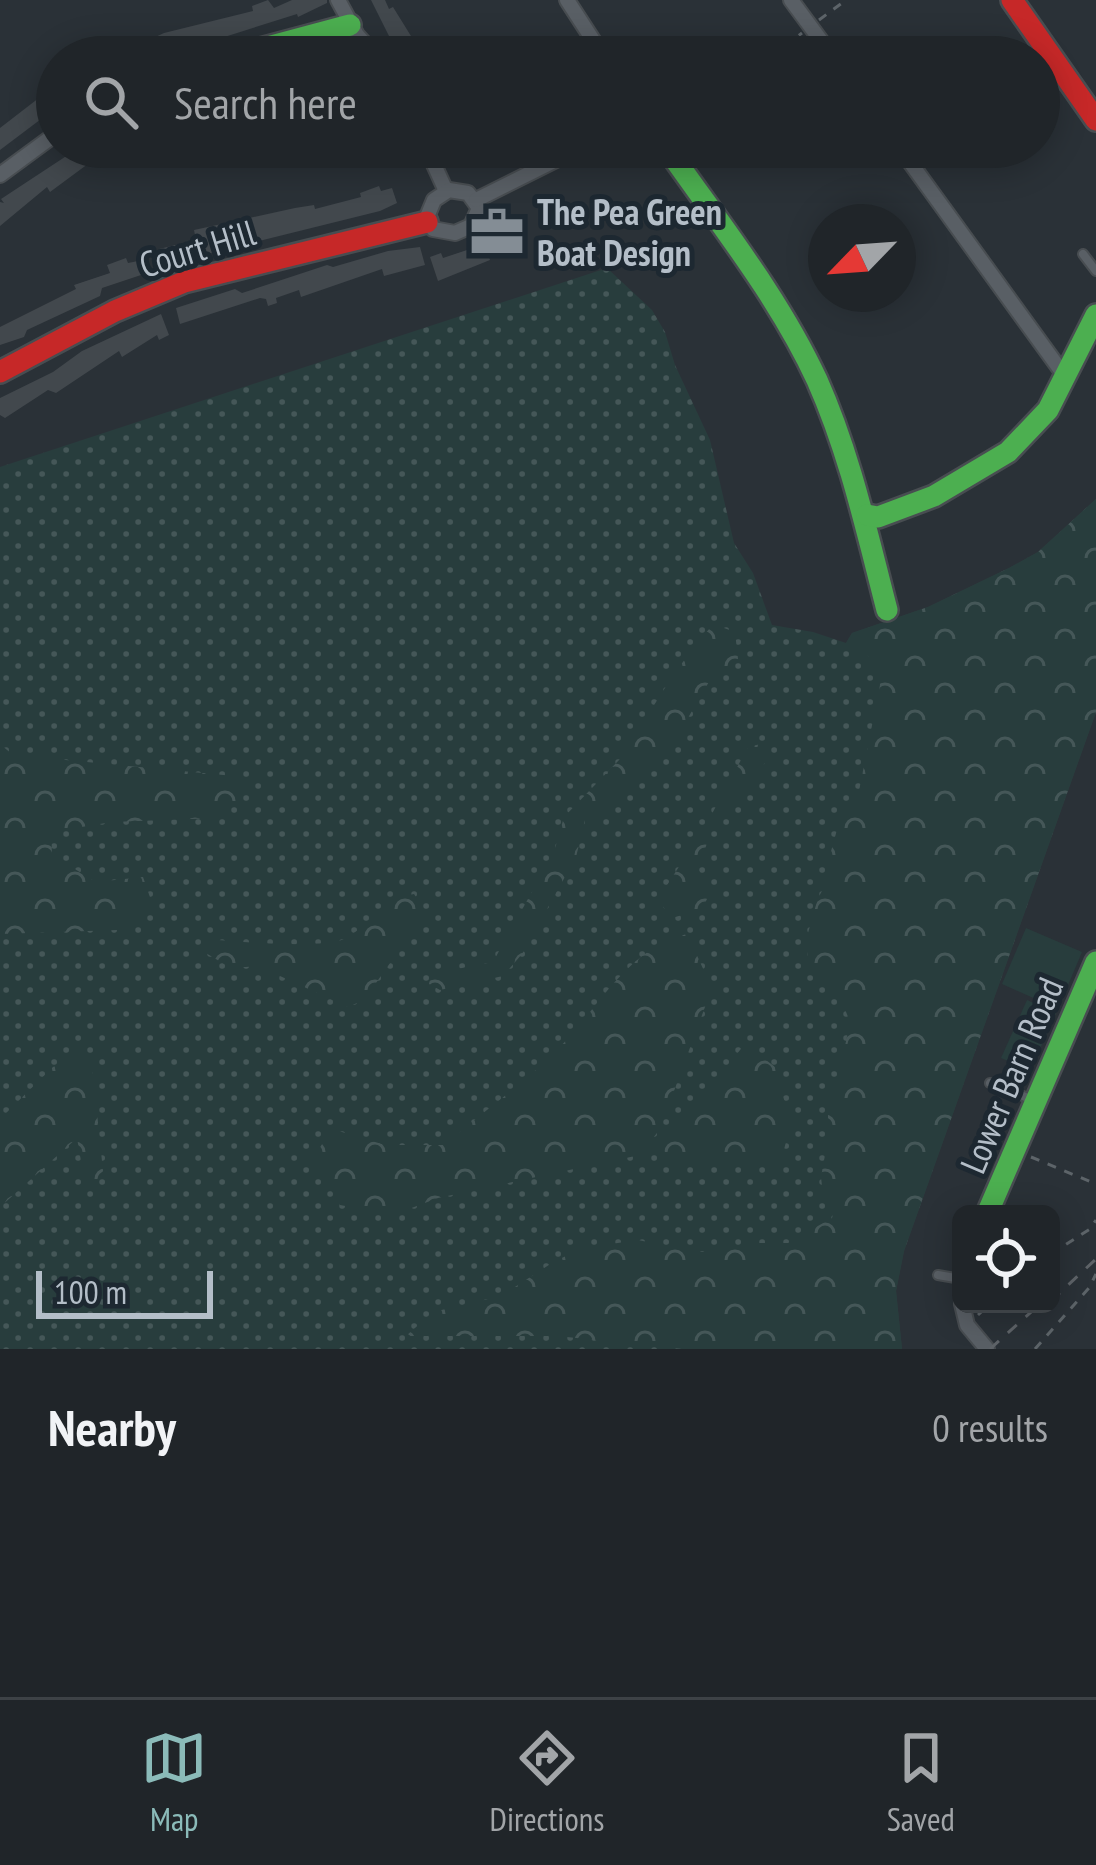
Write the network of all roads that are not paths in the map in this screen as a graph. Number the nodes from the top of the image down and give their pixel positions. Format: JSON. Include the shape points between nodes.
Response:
{"nodes":[{"id":1,"x":338,"y":0,"type":"edge"},
{"id":2,"x":567,"y":0,"type":"edge"},
{"id":3,"x":791,"y":0,"type":"edge"},
{"id":4,"x":1012,"y":0,"type":"edge"},
{"id":5,"x":350,"y":25,"type":"junction"},
{"id":6,"x":309,"y":36,"type":"edge"},
{"id":7,"x":359,"y":36,"type":"edge"},
{"id":8,"x":590,"y":36,"type":"edge"},
{"id":9,"x":818,"y":36,"type":"edge"},
{"id":10,"x":1037,"y":36,"type":"edge"},
{"id":11,"x":1060,"y":69,"type":"edge"},
{"id":12,"x":1096,"y":120,"type":"edge"},
{"id":13,"x":36,"y":148,"type":"edge"},
{"id":14,"x":436,"y":168,"type":"edge"},
{"id":15,"x":540,"y":168,"type":"edge"},
{"id":16,"x":681,"y":168,"type":"edge"},
{"id":17,"x":914,"y":168,"type":"edge"},
{"id":18,"x":0,"y":175,"type":"edge"},
{"id":19,"x":446,"y":191,"type":"junction"},
{"id":20,"x":476,"y":200,"type":"junction"},
{"id":21,"x":428,"y":222,"type":"junction"},
{"id":22,"x":1083,"y":254,"type":"dead end"},
{"id":23,"x":1096,"y":271,"type":"edge"},
{"id":24,"x":1096,"y":315,"type":"edge"},
{"id":25,"x":0,"y":372,"type":"edge"},
{"id":26,"x":1066,"y":380,"type":"junction"},
{"id":27,"x":867,"y":515,"type":"junction"},
{"id":28,"x":887,"y":610,"type":"dead end"},
{"id":29,"x":1096,"y":962,"type":"edge"},
{"id":30,"x":1087,"y":1009,"type":"edge"},
{"id":31,"x":990,"y":1083,"type":"dead end"},
{"id":32,"x":1036,"y":1101,"type":"junction"},
{"id":33,"x":991,"y":1205,"type":"edge"},
{"id":34,"x":938,"y":1275,"type":"dead end"},
{"id":35,"x":952,"y":1277,"type":"edge"},
{"id":36,"x":965,"y":1313,"type":"edge"},
{"id":37,"x":987,"y":1349,"type":"edge"}],
"edges":[{"from":1,"to":5,"type":"street"},
{"from":2,"to":8,"type":"street"},
{"from":3,"to":9,"type":"street"},
{"from":4,"to":10,"type":"street"},
{"from":5,"to":6,"type":"street"},
{"from":5,"to":7,"type":"street"},
{"from":11,"to":12,"type":"street"},
{"from":13,"to":18,"type":"street"},
{"from":14,"to":19,"type":"street"},
{"from":15,"to":20,"type":"street","name":"Court Hill"},
{"from":16,"to":27,"type":"street","via":[[808,364]]},
{"from":17,"to":26,"type":"street"},
{"from":19,"to":20,"type":"street"},
{"from":19,"to":21,"type":"street","via":[[430,206]]},
{"from":20,"to":21,"type":"street","name":"Court Hill","via":[[477,218],[464,231],[441,232]]},
{"from":21,"to":25,"type":"street","name":"Court Hill","via":[[184,282]]},
{"from":22,"to":23,"type":"lane"},
{"from":24,"to":26,"type":"street"},
{"from":26,"to":27,"type":"street","via":[[1037,425],[986,471],[904,508]]},
{"from":27,"to":28,"type":"street"},
{"from":29,"to":30,"type":"street","name":"Lower Barn Road"},
{"from":30,"to":32,"type":"street","name":"Lower Barn Road"},
{"from":31,"to":32,"type":"lane"},
{"from":32,"to":33,"type":"street","name":"Lower Barn Road"},
{"from":34,"to":35,"type":"lane"},
{"from":36,"to":37,"type":"street"}]}
